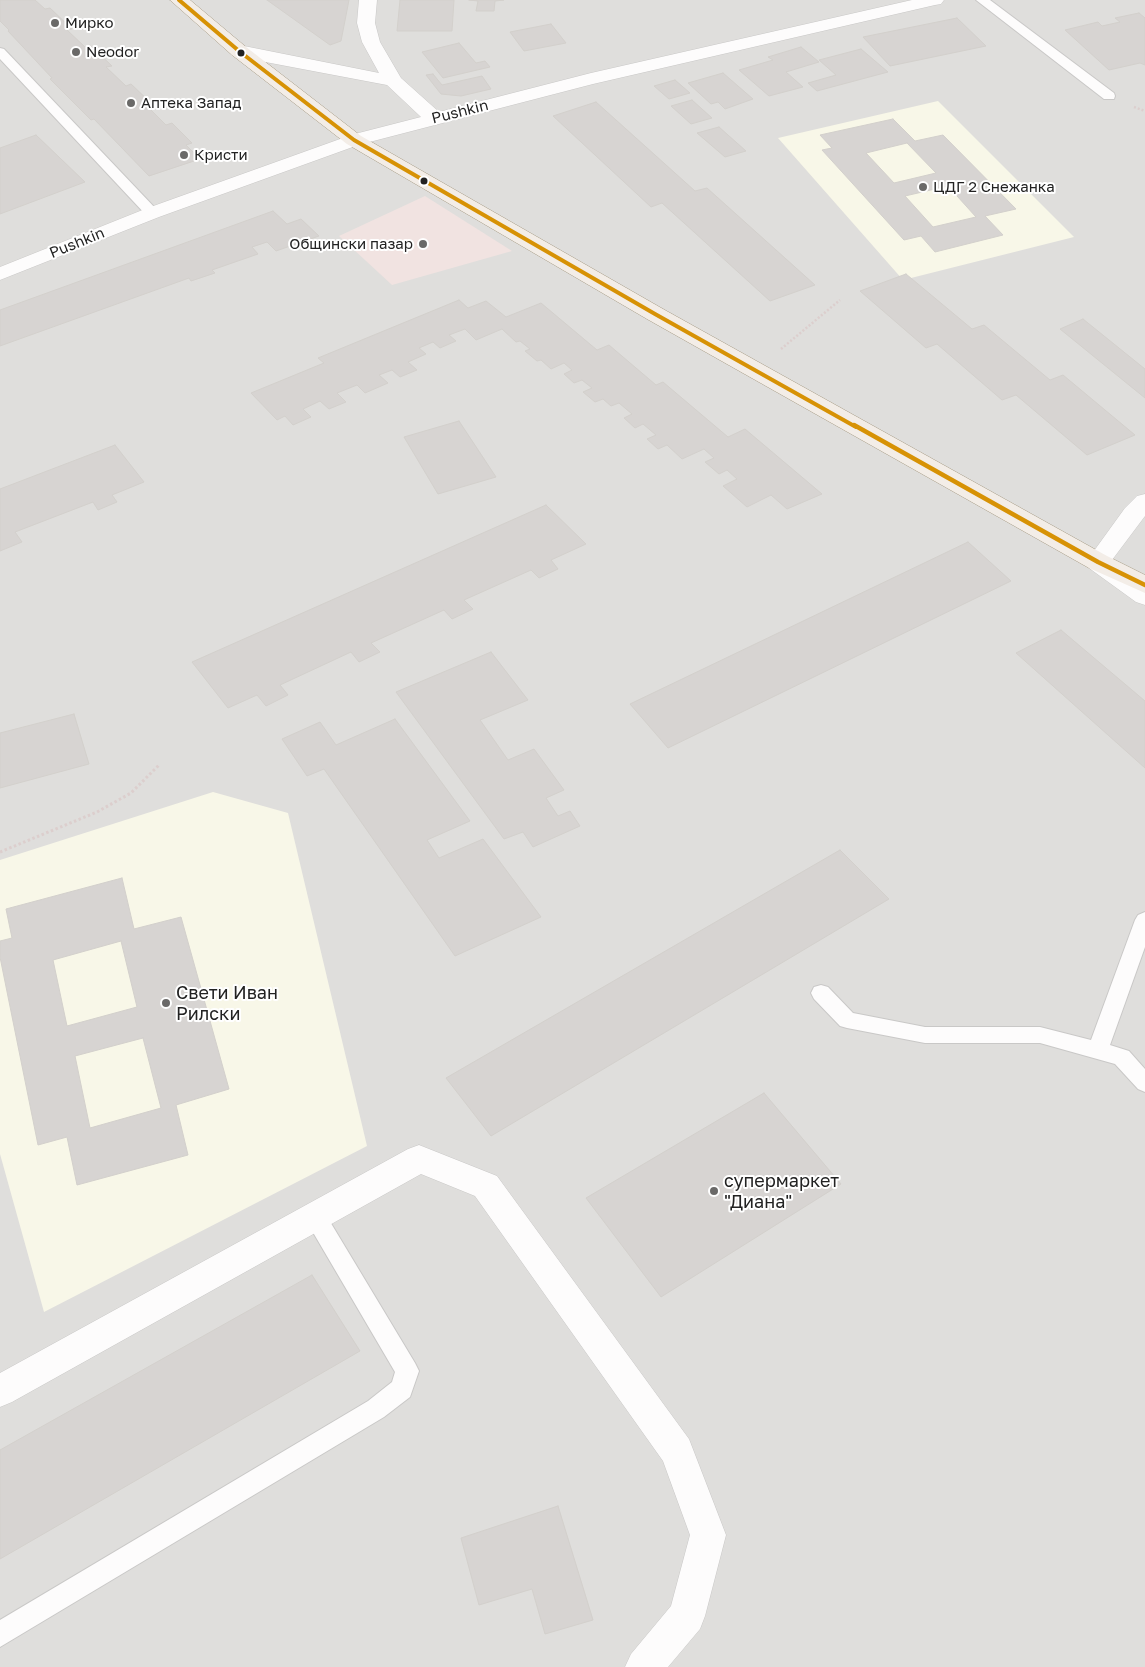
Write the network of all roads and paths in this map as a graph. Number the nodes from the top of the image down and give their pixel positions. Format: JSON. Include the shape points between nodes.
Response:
{"nodes":[{"id":1,"x":179,"y":0,"type":"edge"},
{"id":2,"x":368,"y":0,"type":"edge"},
{"id":3,"x":844,"y":0,"type":"edge"},
{"id":4,"x":935,"y":0,"type":"edge"},
{"id":5,"x":982,"y":0,"type":"edge"},
{"id":6,"x":863,"y":17,"type":"junction"},
{"id":7,"x":239,"y":51,"type":"junction"},
{"id":8,"x":0,"y":52,"type":"edge"},
{"id":9,"x":393,"y":80,"type":"junction"},
{"id":10,"x":1109,"y":96,"type":"dead end"},
{"id":11,"x":434,"y":118,"type":"junction"},
{"id":12,"x":354,"y":140,"type":"junction"},
{"id":13,"x":152,"y":213,"type":"junction"},
{"id":14,"x":0,"y":274,"type":"edge"},
{"id":15,"x":840,"y":300,"type":"dead end"},
{"id":16,"x":756,"y":369,"type":"junction"},
{"id":17,"x":1145,"y":502,"type":"edge"},
{"id":18,"x":1098,"y":562,"type":"junction"},
{"id":19,"x":1145,"y":585,"type":"edge"},
{"id":20,"x":1145,"y":596,"type":"edge"},
{"id":21,"x":159,"y":765,"type":"dead end"},
{"id":22,"x":0,"y":852,"type":"edge"},
{"id":23,"x":1145,"y":920,"type":"edge"},
{"id":24,"x":821,"y":993,"type":"dead end"},
{"id":25,"x":1098,"y":1050,"type":"junction"},
{"id":26,"x":1145,"y":1083,"type":"edge"},
{"id":27,"x":314,"y":1217,"type":"junction"},
{"id":28,"x":0,"y":1390,"type":"edge"},
{"id":29,"x":0,"y":1634,"type":"edge"},
{"id":30,"x":644,"y":1667,"type":"edge"}],
"edges":[{"from":1,"to":7,"type":"main road"},
{"from":2,"to":9,"type":"street","via":[[366,23],[371,42]]},
{"from":3,"to":6,"type":"street"},
{"from":4,"to":6,"type":"street","name":"Pushkin"},
{"from":5,"to":10,"type":"lane"},
{"from":6,"to":11,"type":"street","name":"Pushkin"},
{"from":7,"to":9,"type":"street"},
{"from":7,"to":12,"type":"main road"},
{"from":8,"to":13,"type":"lane"},
{"from":9,"to":11,"type":"street"},
{"from":11,"to":12,"type":"street","name":"Pushkin"},
{"from":12,"to":13,"type":"street","name":"Pushkin"},
{"from":12,"to":16,"type":"main road"},
{"from":13,"to":14,"type":"street","name":"Pushkin"},
{"from":15,"to":16,"type":"path"},
{"from":16,"to":18,"type":"main road"},
{"from":17,"to":18,"type":"street"},
{"from":18,"to":19,"type":"main road"},
{"from":18,"to":20,"type":"street"},
{"from":21,"to":22,"type":"path","via":[[131,794],[97,812]]},
{"from":23,"to":25,"type":"lane"},
{"from":24,"to":25,"type":"lane","via":[[847,1020],[926,1035],[1040,1035]]},
{"from":25,"to":26,"type":"lane","via":[[1122,1057]]},
{"from":27,"to":28,"type":"street"},
{"from":27,"to":29,"type":"lane","via":[[407,1371],[402,1389],[376,1409]]},
{"from":27,"to":30,"type":"street","via":[[419,1159],[486,1186],[677,1451],[708,1535],[687,1616]]}]}
